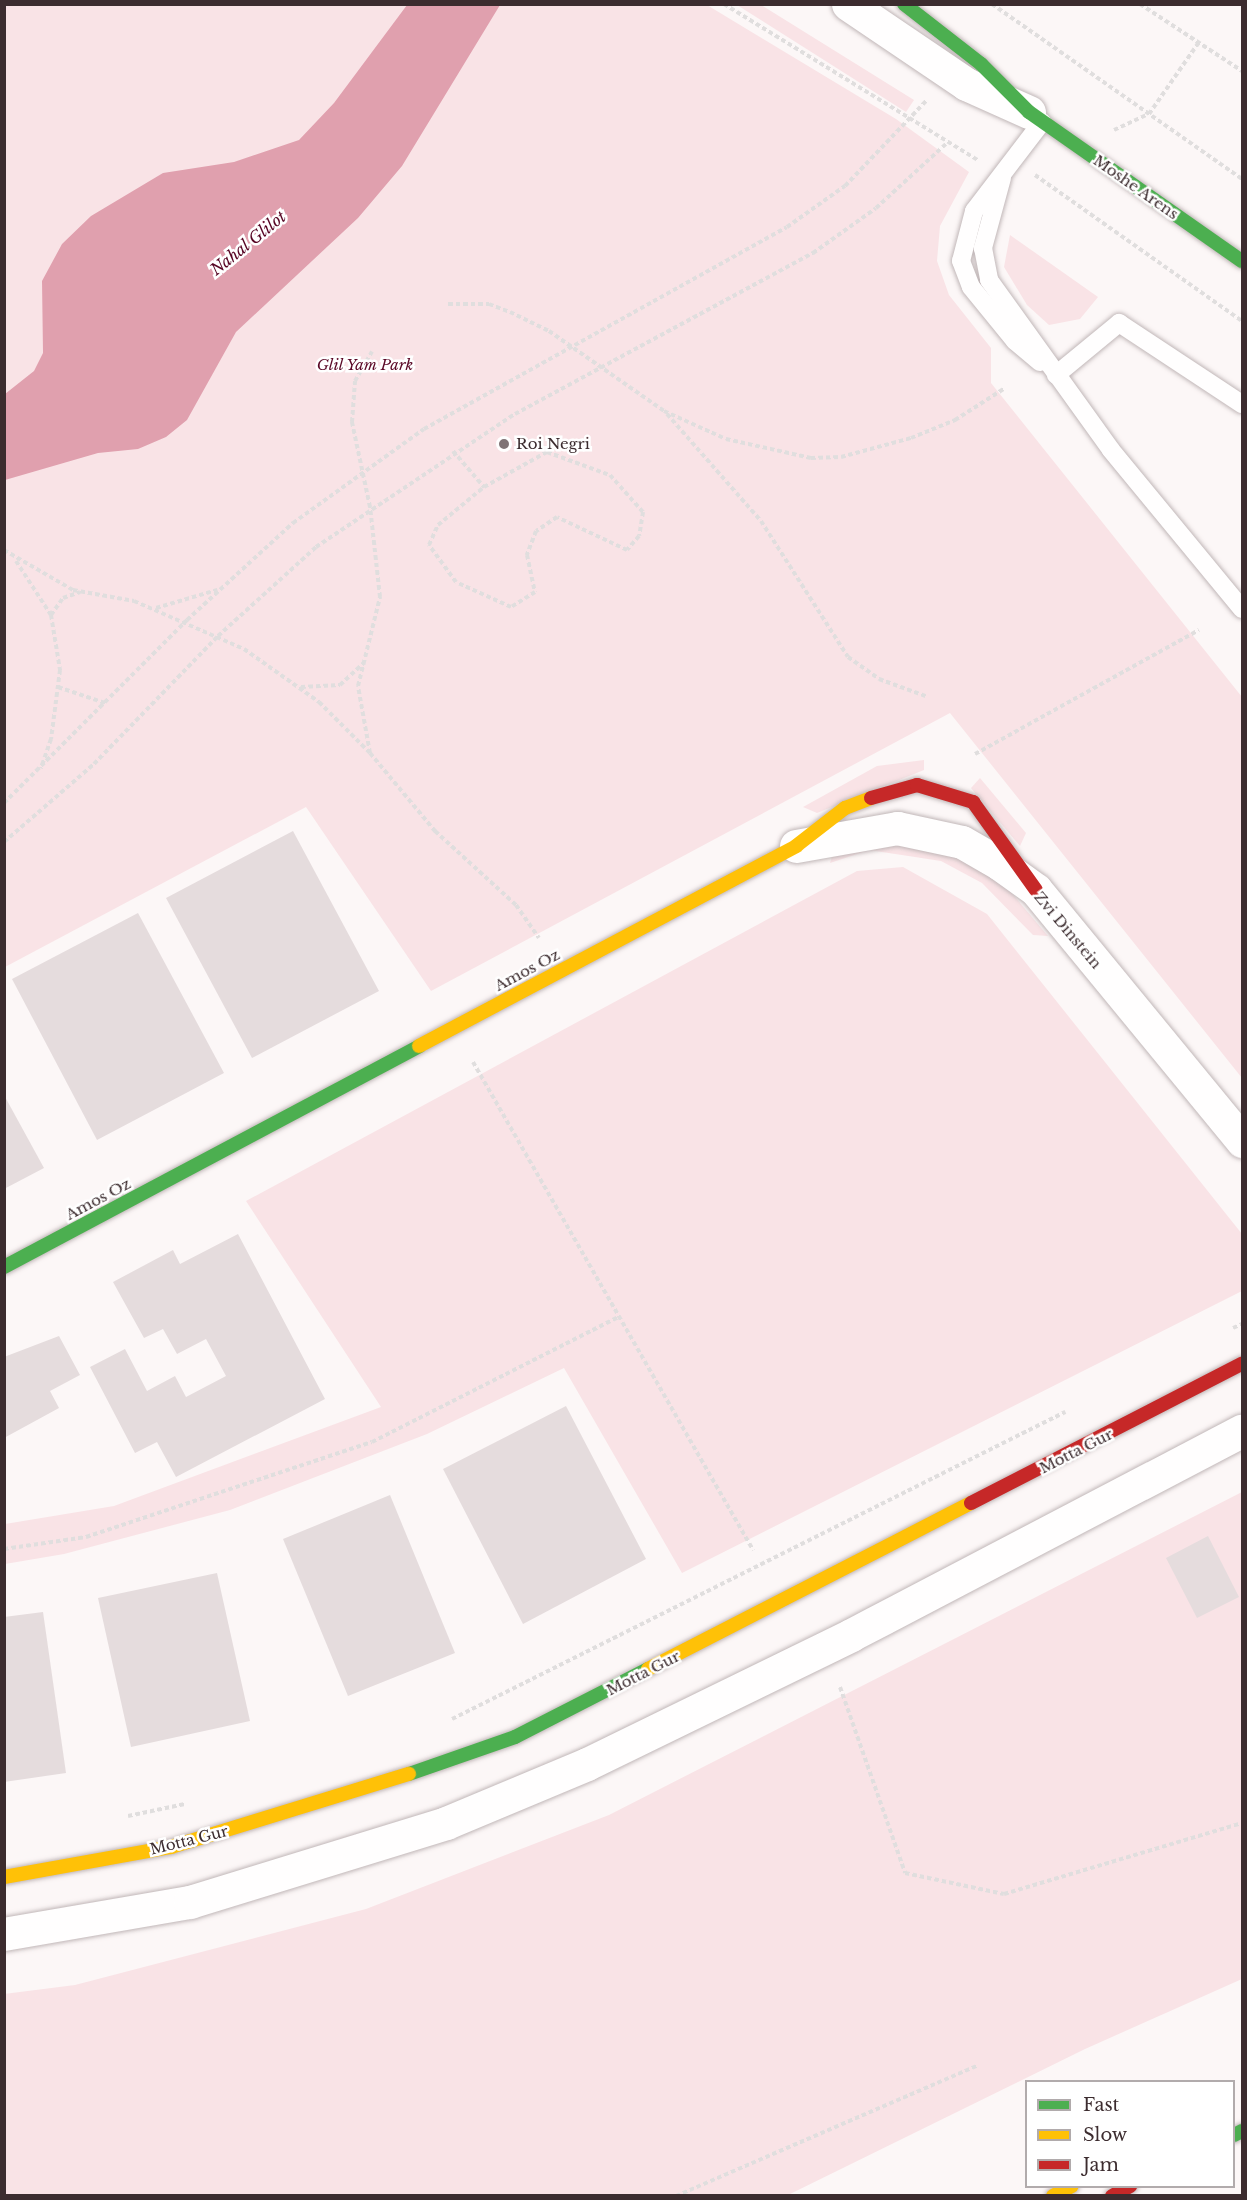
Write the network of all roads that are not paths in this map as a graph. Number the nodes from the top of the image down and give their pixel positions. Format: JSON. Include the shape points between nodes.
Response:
{"nodes":[{"id":1,"x":848,"y":4,"type":"edge"},
{"id":2,"x":904,"y":4,"type":"edge"},
{"id":3,"x":1035,"y":117,"type":"junction"},
{"id":4,"x":1242,"y":261,"type":"edge"},
{"id":5,"x":1056,"y":375,"type":"junction"},
{"id":6,"x":1242,"y":404,"type":"edge"},
{"id":7,"x":1242,"y":609,"type":"edge"},
{"id":8,"x":796,"y":846,"type":"junction"},
{"id":9,"x":1036,"y":890,"type":"junction"},
{"id":10,"x":1242,"y":1141,"type":"edge"},
{"id":11,"x":4,"y":1267,"type":"edge"},
{"id":12,"x":1242,"y":1364,"type":"edge"},
{"id":13,"x":1242,"y":1431,"type":"edge"},
{"id":14,"x":4,"y":1877,"type":"edge"},
{"id":15,"x":4,"y":1934,"type":"edge"},
{"id":16,"x":1128,"y":2188,"type":"edge"},
{"id":17,"x":1112,"y":2196,"type":"edge"}],
"edges":[{"from":1,"to":3,"type":"street","name":"Moshe Arens","via":[[966,84]]},
{"from":2,"to":3,"type":"main road","name":"Moshe Arens","via":[[981,64]]},
{"from":3,"to":4,"type":"main road","name":"Moshe Arens"},
{"from":3,"to":5,"type":"lane","via":[[1002,178],[974,211],[961,261],[971,287],[1015,341]]},
{"from":5,"to":6,"type":"lane","via":[[1119,323]]},
{"from":5,"to":7,"type":"lane"},
{"from":8,"to":9,"type":"street","name":"Zvi Dinstein","via":[[897,828],[937,834],[991,858]]},
{"from":8,"to":9,"type":"main road","name":"Amos Oz","via":[[845,808],[917,785],[973,802],[993,823]]},
{"from":8,"to":11,"type":"main road","name":"Amos Oz"},
{"from":9,"to":10,"type":"street","name":"Zvi Dinstein"},
{"from":12,"to":14,"type":"main road","name":"Motta Gur","via":[[515,1737],[332,1801],[171,1847]]},
{"from":13,"to":15,"type":"street","via":[[851,1635],[587,1764],[446,1823],[190,1902]]},
{"from":16,"to":17,"type":"main road"}]}
